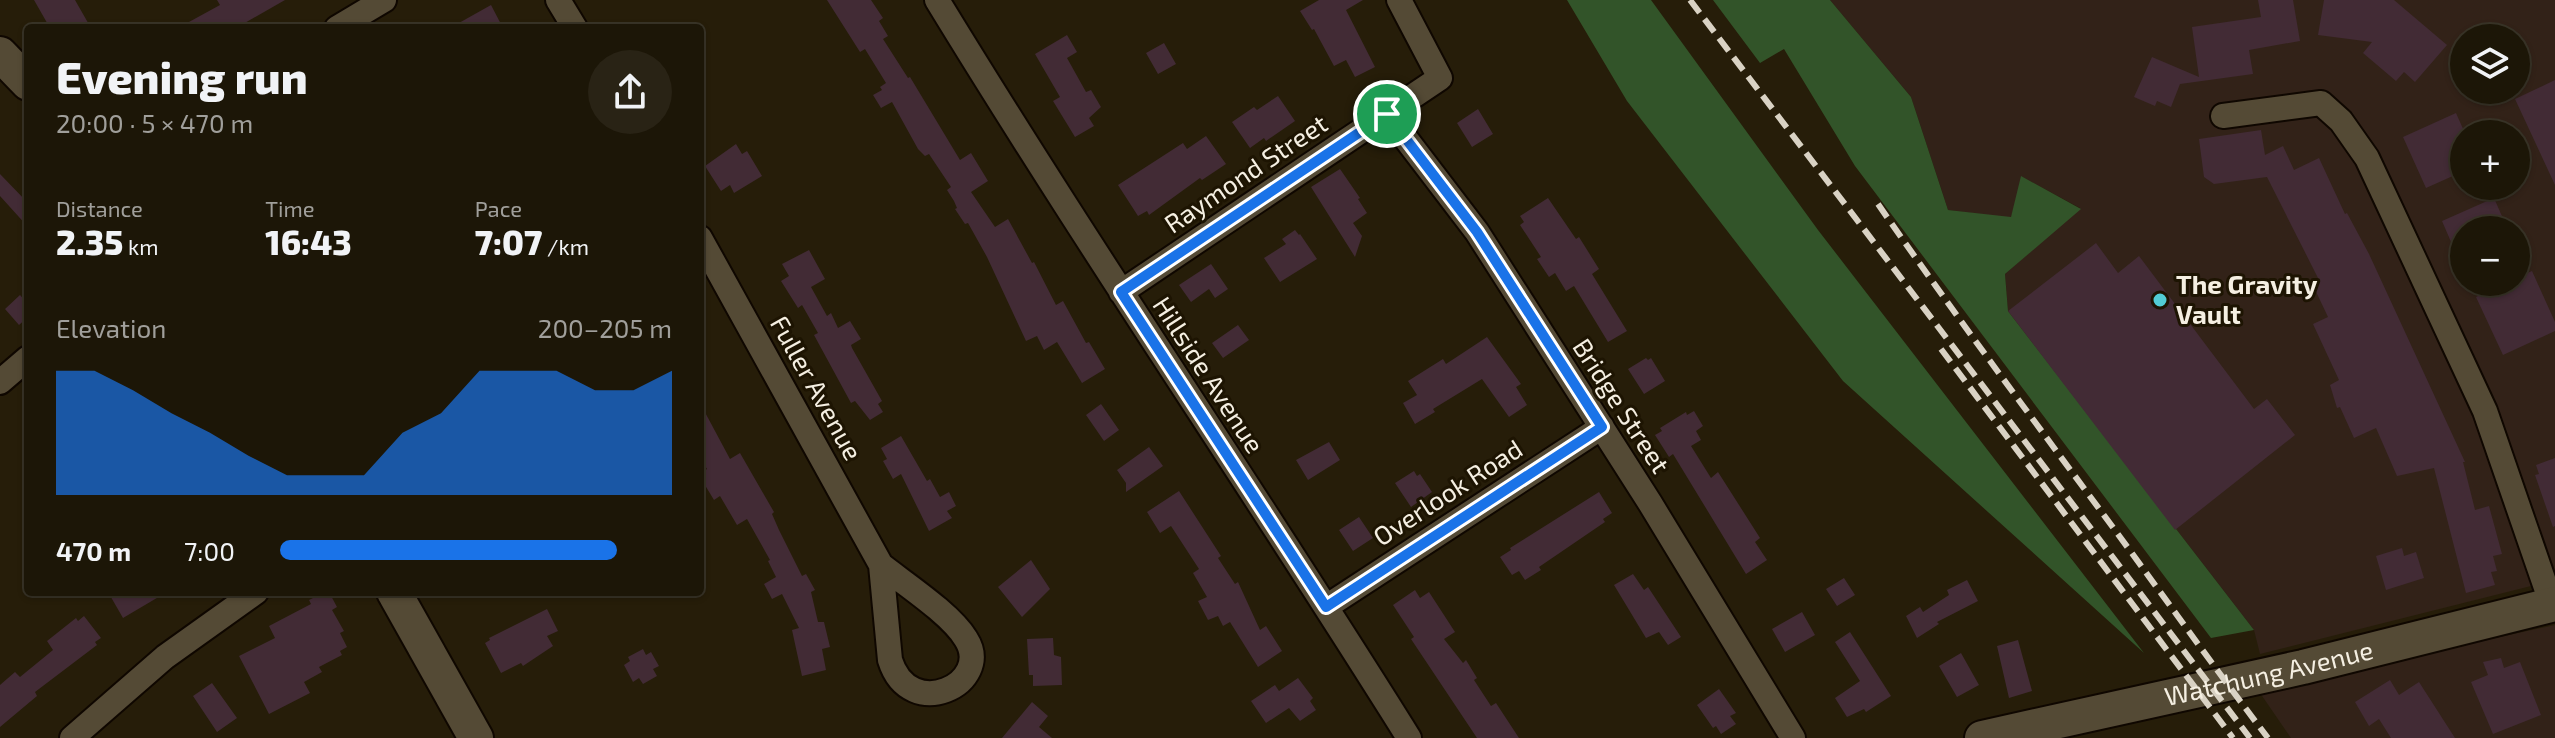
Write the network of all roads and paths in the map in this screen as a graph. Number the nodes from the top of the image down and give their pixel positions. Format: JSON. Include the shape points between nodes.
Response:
{"nodes":[{"id":1,"x":384,"y":0,"type":"edge"},
{"id":2,"x":558,"y":0,"type":"edge"},
{"id":3,"x":937,"y":0,"type":"edge"},
{"id":4,"x":1399,"y":0,"type":"edge"},
{"id":5,"x":344,"y":24,"type":"edge"},
{"id":6,"x":573,"y":24,"type":"edge"},
{"id":7,"x":0,"y":54,"type":"edge"},
{"id":8,"x":24,"y":79,"type":"edge"},
{"id":9,"x":1387,"y":114,"type":"junction"},
{"id":10,"x":2223,"y":116,"type":"dead end"},
{"id":11,"x":704,"y":245,"type":"edge"},
{"id":12,"x":1121,"y":292,"type":"junction"},
{"id":13,"x":24,"y":361,"type":"edge"},
{"id":14,"x":0,"y":382,"type":"edge"},
{"id":15,"x":1602,"y":427,"type":"junction"},
{"id":16,"x":881,"y":565,"type":"junction"},
{"id":17,"x":250,"y":596,"type":"edge"},
{"id":18,"x":396,"y":596,"type":"edge"},
{"id":19,"x":2554,"y":605,"type":"edge"},
{"id":20,"x":1326,"y":607,"type":"junction"},
{"id":21,"x":2018,"y":734,"type":"edge"},
{"id":22,"x":72,"y":738,"type":"edge"},
{"id":23,"x":476,"y":738,"type":"edge"},
{"id":24,"x":1409,"y":738,"type":"edge"},
{"id":25,"x":1793,"y":738,"type":"edge"},
{"id":26,"x":1982,"y":738,"type":"edge"}],
"edges":[{"from":1,"to":5,"type":"street"},
{"from":2,"to":6,"type":"street"},
{"from":3,"to":12,"type":"street","name":"Hillside Avenue"},
{"from":4,"to":9,"type":"street","name":"Raymond Street","via":[[1440,78]]},
{"from":7,"to":8,"type":"main road"},
{"from":9,"to":12,"type":"street","name":"Raymond Street"},
{"from":9,"to":15,"type":"street","name":"Bridge Street","via":[[1477,232]]},
{"from":10,"to":19,"type":"street","via":[[2321,103],[2367,158],[2485,411]]},
{"from":11,"to":16,"type":"street","name":"Fuller Avenue"},
{"from":12,"to":20,"type":"street","name":"Hillside Avenue"},
{"from":13,"to":14,"type":"street"},
{"from":15,"to":20,"type":"street","name":"Overlook Road"},
{"from":15,"to":25,"type":"street","name":"Bridge Street"},
{"from":16,"to":16,"type":"street","name":"Fuller Avenue","via":[[894,673],[914,691],[941,693],[953,687],[970,666],[966,639]]},
{"from":17,"to":22,"type":"street","via":[[165,657]]},
{"from":18,"to":23,"type":"main road"},
{"from":19,"to":21,"type":"main road","name":"Watchung Avenue"},
{"from":20,"to":24,"type":"street","name":"Hillside Avenue"},
{"from":21,"to":26,"type":"main road","name":"Watchung Avenue"}]}
